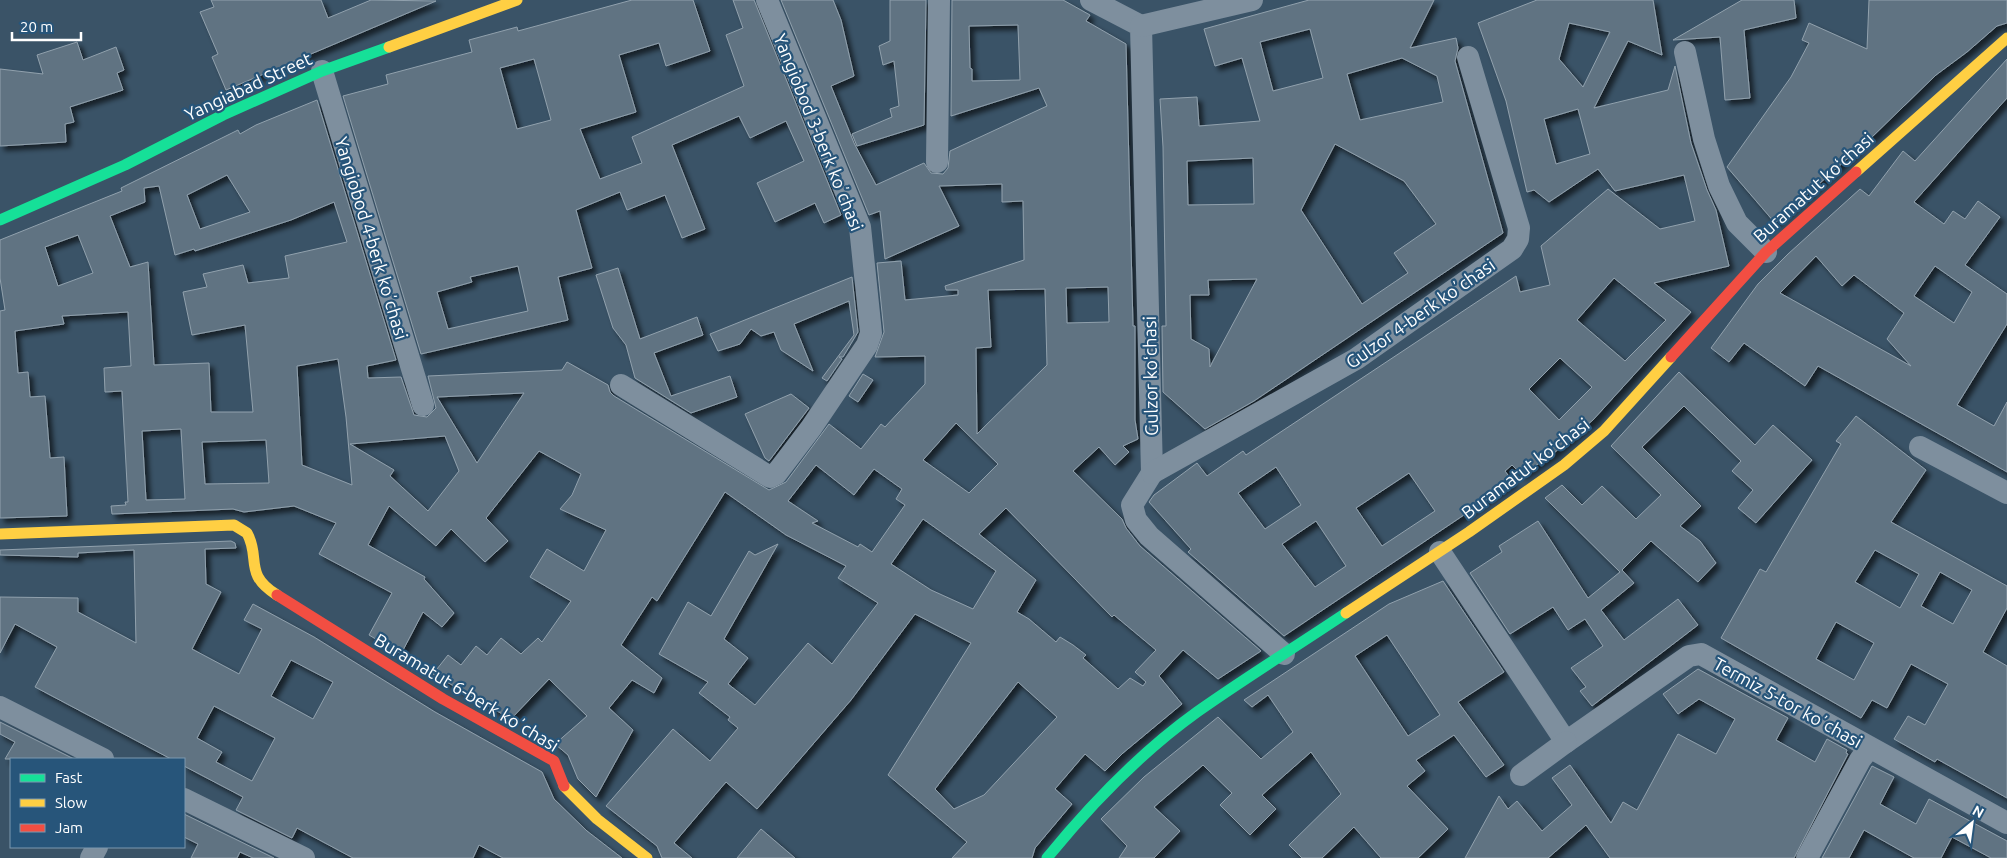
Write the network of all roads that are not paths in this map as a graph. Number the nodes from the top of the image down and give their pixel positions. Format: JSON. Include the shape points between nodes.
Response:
{"nodes":[{"id":1,"x":517,"y":0,"type":"edge"},
{"id":2,"x":767,"y":0,"type":"edge"},
{"id":3,"x":939,"y":0,"type":"edge"},
{"id":4,"x":1091,"y":0,"type":"edge"},
{"id":5,"x":1252,"y":0,"type":"edge"},
{"id":6,"x":1141,"y":26,"type":"junction"},
{"id":7,"x":2007,"y":39,"type":"edge"},
{"id":8,"x":1685,"y":52,"type":"dead end"},
{"id":9,"x":1468,"y":57,"type":"dead end"},
{"id":10,"x":322,"y":71,"type":"junction"},
{"id":11,"x":937,"y":162,"type":"dead end"},
{"id":12,"x":0,"y":220,"type":"edge"},
{"id":13,"x":1766,"y":252,"type":"junction"},
{"id":14,"x":622,"y":386,"type":"dead end"},
{"id":15,"x":422,"y":405,"type":"dead end"},
{"id":16,"x":1920,"y":447,"type":"dead end"},
{"id":17,"x":1152,"y":473,"type":"junction"},
{"id":18,"x":2007,"y":493,"type":"edge"},
{"id":19,"x":0,"y":534,"type":"edge"},
{"id":20,"x":1440,"y":552,"type":"junction"},
{"id":21,"x":1284,"y":654,"type":"junction"},
{"id":22,"x":0,"y":707,"type":"edge"},
{"id":23,"x":1566,"y":742,"type":"junction"},
{"id":24,"x":1869,"y":748,"type":"junction"},
{"id":25,"x":101,"y":758,"type":"edge"},
{"id":26,"x":1521,"y":775,"type":"dead end"},
{"id":27,"x":185,"y":799,"type":"edge"},
{"id":28,"x":2007,"y":823,"type":"edge"},
{"id":29,"x":304,"y":858,"type":"edge"},
{"id":30,"x":647,"y":858,"type":"edge"},
{"id":31,"x":1047,"y":858,"type":"edge"},
{"id":32,"x":1806,"y":858,"type":"edge"}],
"edges":[{"from":1,"to":10,"type":"street","name":"Yangiabad Street"},
{"from":2,"to":14,"type":"street","name":"Yangiobod 3-berk koʼchasi","via":[[860,227],[871,333],[867,345],[811,428],[776,474],[770,477]]},
{"from":3,"to":11,"type":"street"},
{"from":4,"to":6,"type":"street"},
{"from":5,"to":6,"type":"street"},
{"from":6,"to":17,"type":"street","name":"Gulzor koʻchasi"},
{"from":7,"to":13,"type":"street","name":"Buramatut koʻchasi"},
{"from":8,"to":13,"type":"street","via":[[1704,138],[1719,186],[1737,223]]},
{"from":9,"to":17,"type":"street","name":"Gulzor 4-berk koʼchasi","via":[[1519,228],[1518,239],[1512,249],[1356,359]]},
{"from":10,"to":12,"type":"street","name":"Yangiabad Street","via":[[223,115],[125,165]]},
{"from":10,"to":15,"type":"street","name":"Yangiobod 4-berk koʼchasi"},
{"from":13,"to":20,"type":"street","name":"Buramatut koʻchasi","via":[[1604,431],[1564,464]]},
{"from":16,"to":18,"type":"street"},
{"from":17,"to":21,"type":"street","via":[[1132,505],[1142,529]]},
{"from":19,"to":30,"type":"street","name":"Buramatut 6-berk koʼchasi","via":[[234,525],[244,529],[249,534],[254,571],[270,591],[443,699],[554,761],[565,788],[597,819]]},
{"from":20,"to":21,"type":"street","name":"Buramatut koʻchasi"},
{"from":20,"to":23,"type":"street"},
{"from":21,"to":31,"type":"street","name":"Buramatut koʻchasi","via":[[1196,713],[1133,766],[1079,819]]},
{"from":22,"to":25,"type":"street"},
{"from":23,"to":24,"type":"street","name":"Termiz 5-tor koʼchasi","via":[[1697,653]]},
{"from":23,"to":26,"type":"street"},
{"from":24,"to":28,"type":"street","name":"Termiz 5-tor koʼchasi"},
{"from":24,"to":32,"type":"street"},
{"from":27,"to":29,"type":"street"}]}
